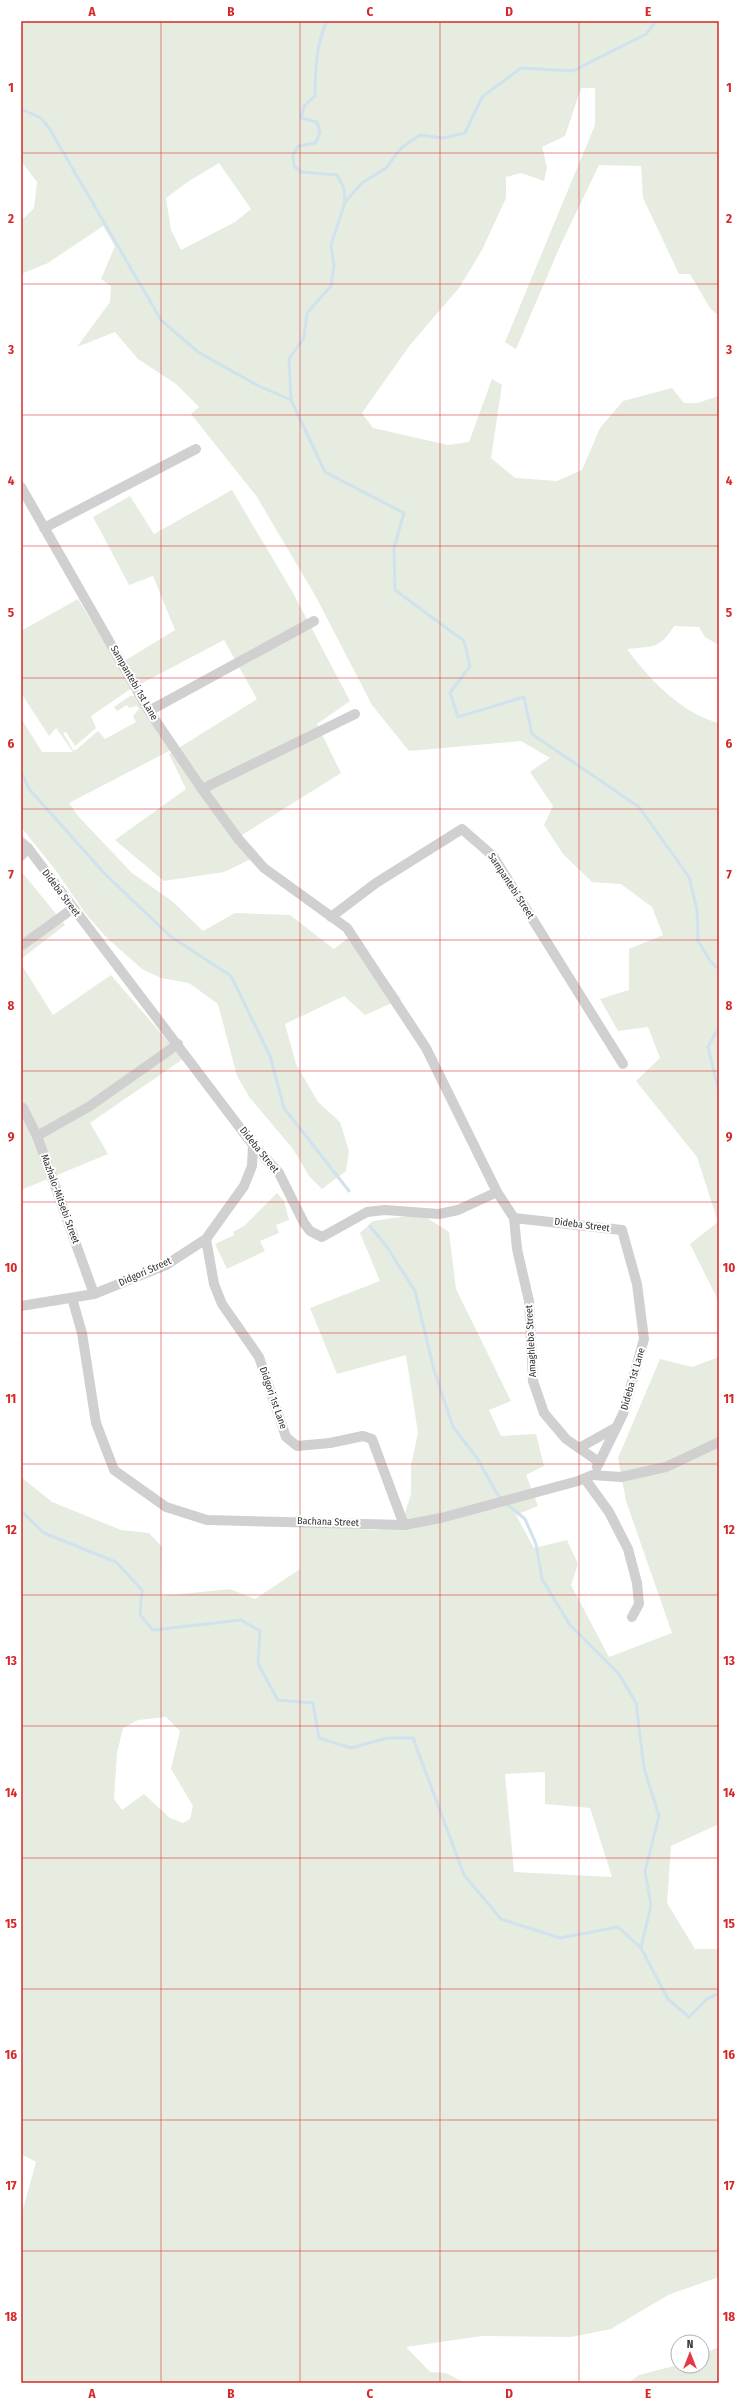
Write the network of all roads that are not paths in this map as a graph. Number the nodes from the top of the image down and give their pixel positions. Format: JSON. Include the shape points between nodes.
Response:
{"nodes":[{"id":1,"x":196,"y":449,"type":"dead end"},
{"id":2,"x":21,"y":487,"type":"edge"},
{"id":3,"x":44,"y":528,"type":"junction"},
{"id":4,"x":314,"y":621,"type":"dead end"},
{"id":5,"x":149,"y":711,"type":"junction"},
{"id":6,"x":355,"y":714,"type":"dead end"},
{"id":7,"x":202,"y":789,"type":"junction"},
{"id":8,"x":23,"y":849,"type":"edge"},
{"id":9,"x":72,"y":909,"type":"junction"},
{"id":10,"x":331,"y":917,"type":"junction"},
{"id":11,"x":21,"y":946,"type":"edge"},
{"id":12,"x":178,"y":1044,"type":"junction"},
{"id":13,"x":623,"y":1064,"type":"dead end"},
{"id":14,"x":21,"y":1107,"type":"edge"},
{"id":15,"x":37,"y":1136,"type":"junction"},
{"id":16,"x":253,"y":1144,"type":"junction"},
{"id":17,"x":497,"y":1192,"type":"junction"},
{"id":18,"x":514,"y":1218,"type":"junction"},
{"id":19,"x":622,"y":1230,"type":"joint"},
{"id":20,"x":206,"y":1239,"type":"junction"},
{"id":21,"x":94,"y":1294,"type":"junction"},
{"id":22,"x":72,"y":1298,"type":"junction"},
{"id":23,"x":21,"y":1306,"type":"edge"},
{"id":24,"x":615,"y":1428,"type":"junction"},
{"id":25,"x":719,"y":1442,"type":"edge"},
{"id":26,"x":579,"y":1448,"type":"junction"},
{"id":27,"x":599,"y":1462,"type":"junction"},
{"id":28,"x":588,"y":1477,"type":"junction"},
{"id":29,"x":404,"y":1525,"type":"junction"},
{"id":30,"x":632,"y":1617,"type":"dead end"}],
"edges":[{"from":1,"to":3,"type":"street"},
{"from":2,"to":3,"type":"street","name":"Sampantebi 1st Lane"},
{"from":3,"to":5,"type":"street","name":"Sampantebi 1st Lane"},
{"from":4,"to":5,"type":"street"},
{"from":5,"to":7,"type":"street","name":"Sampantebi 1st Lane"},
{"from":6,"to":7,"type":"street"},
{"from":7,"to":10,"type":"street","name":"Sampantebi 1st Lane","via":[[264,868]]},
{"from":8,"to":9,"type":"street","name":"Dideba Street"},
{"from":9,"to":11,"type":"street"},
{"from":9,"to":12,"type":"street","name":"Dideba Street"},
{"from":10,"to":13,"type":"street","name":"Sampantebi Street","via":[[376,883],[462,829],[493,856]]},
{"from":10,"to":17,"type":"street","via":[[347,928],[426,1048]]},
{"from":12,"to":15,"type":"street","via":[[90,1106]]},
{"from":12,"to":16,"type":"street","name":"Dideba Street"},
{"from":14,"to":15,"type":"street","name":"Mazhalo-Mitsebi Street"},
{"from":15,"to":21,"type":"street","name":"Mazhalo-Mitsebi Street"},
{"from":16,"to":17,"type":"street","name":"Dideba Street","via":[[279,1173],[304,1223],[310,1231],[322,1237],[368,1212],[385,1210],[439,1214],[458,1210]]},
{"from":16,"to":20,"type":"street","name":"Didgori Street","via":[[252,1166],[244,1186]]},
{"from":17,"to":18,"type":"street"},
{"from":18,"to":19,"type":"street","name":"Dideba Street"},
{"from":18,"to":26,"type":"street","name":"Amaghleba Street","via":[[517,1249],[529,1301],[533,1381],[544,1413],[566,1439]]},
{"from":19,"to":24,"type":"street","name":"Dideba 1st Lane","via":[[637,1284],[644,1338],[623,1414]]},
{"from":20,"to":21,"type":"street","name":"Didgori Street","via":[[166,1265]]},
{"from":20,"to":29,"type":"street","name":"Didgori 1st Lane","via":[[214,1284],[222,1304],[258,1358],[286,1437],[297,1446],[363,1436],[372,1439]]},
{"from":21,"to":22,"type":"street","name":"Didgori Street"},
{"from":22,"to":23,"type":"street","name":"Didgori Street"},
{"from":22,"to":29,"type":"street","name":"Bachana Street","via":[[82,1333],[96,1423],[114,1470],[166,1506],[207,1520]]},
{"from":24,"to":26,"type":"street"},
{"from":24,"to":27,"type":"street","name":"Dideba 1st Lane"},
{"from":25,"to":28,"type":"street","name":"Bachana Street","via":[[666,1467],[621,1477]]},
{"from":26,"to":27,"type":"street","name":"Amaghleba Street"},
{"from":27,"to":28,"type":"street","name":"Dideba 1st Lane"},
{"from":28,"to":29,"type":"street","name":"Bachana Street","via":[[441,1518]]},
{"from":28,"to":30,"type":"street","via":[[628,1549],[637,1583],[639,1604]]}]}
